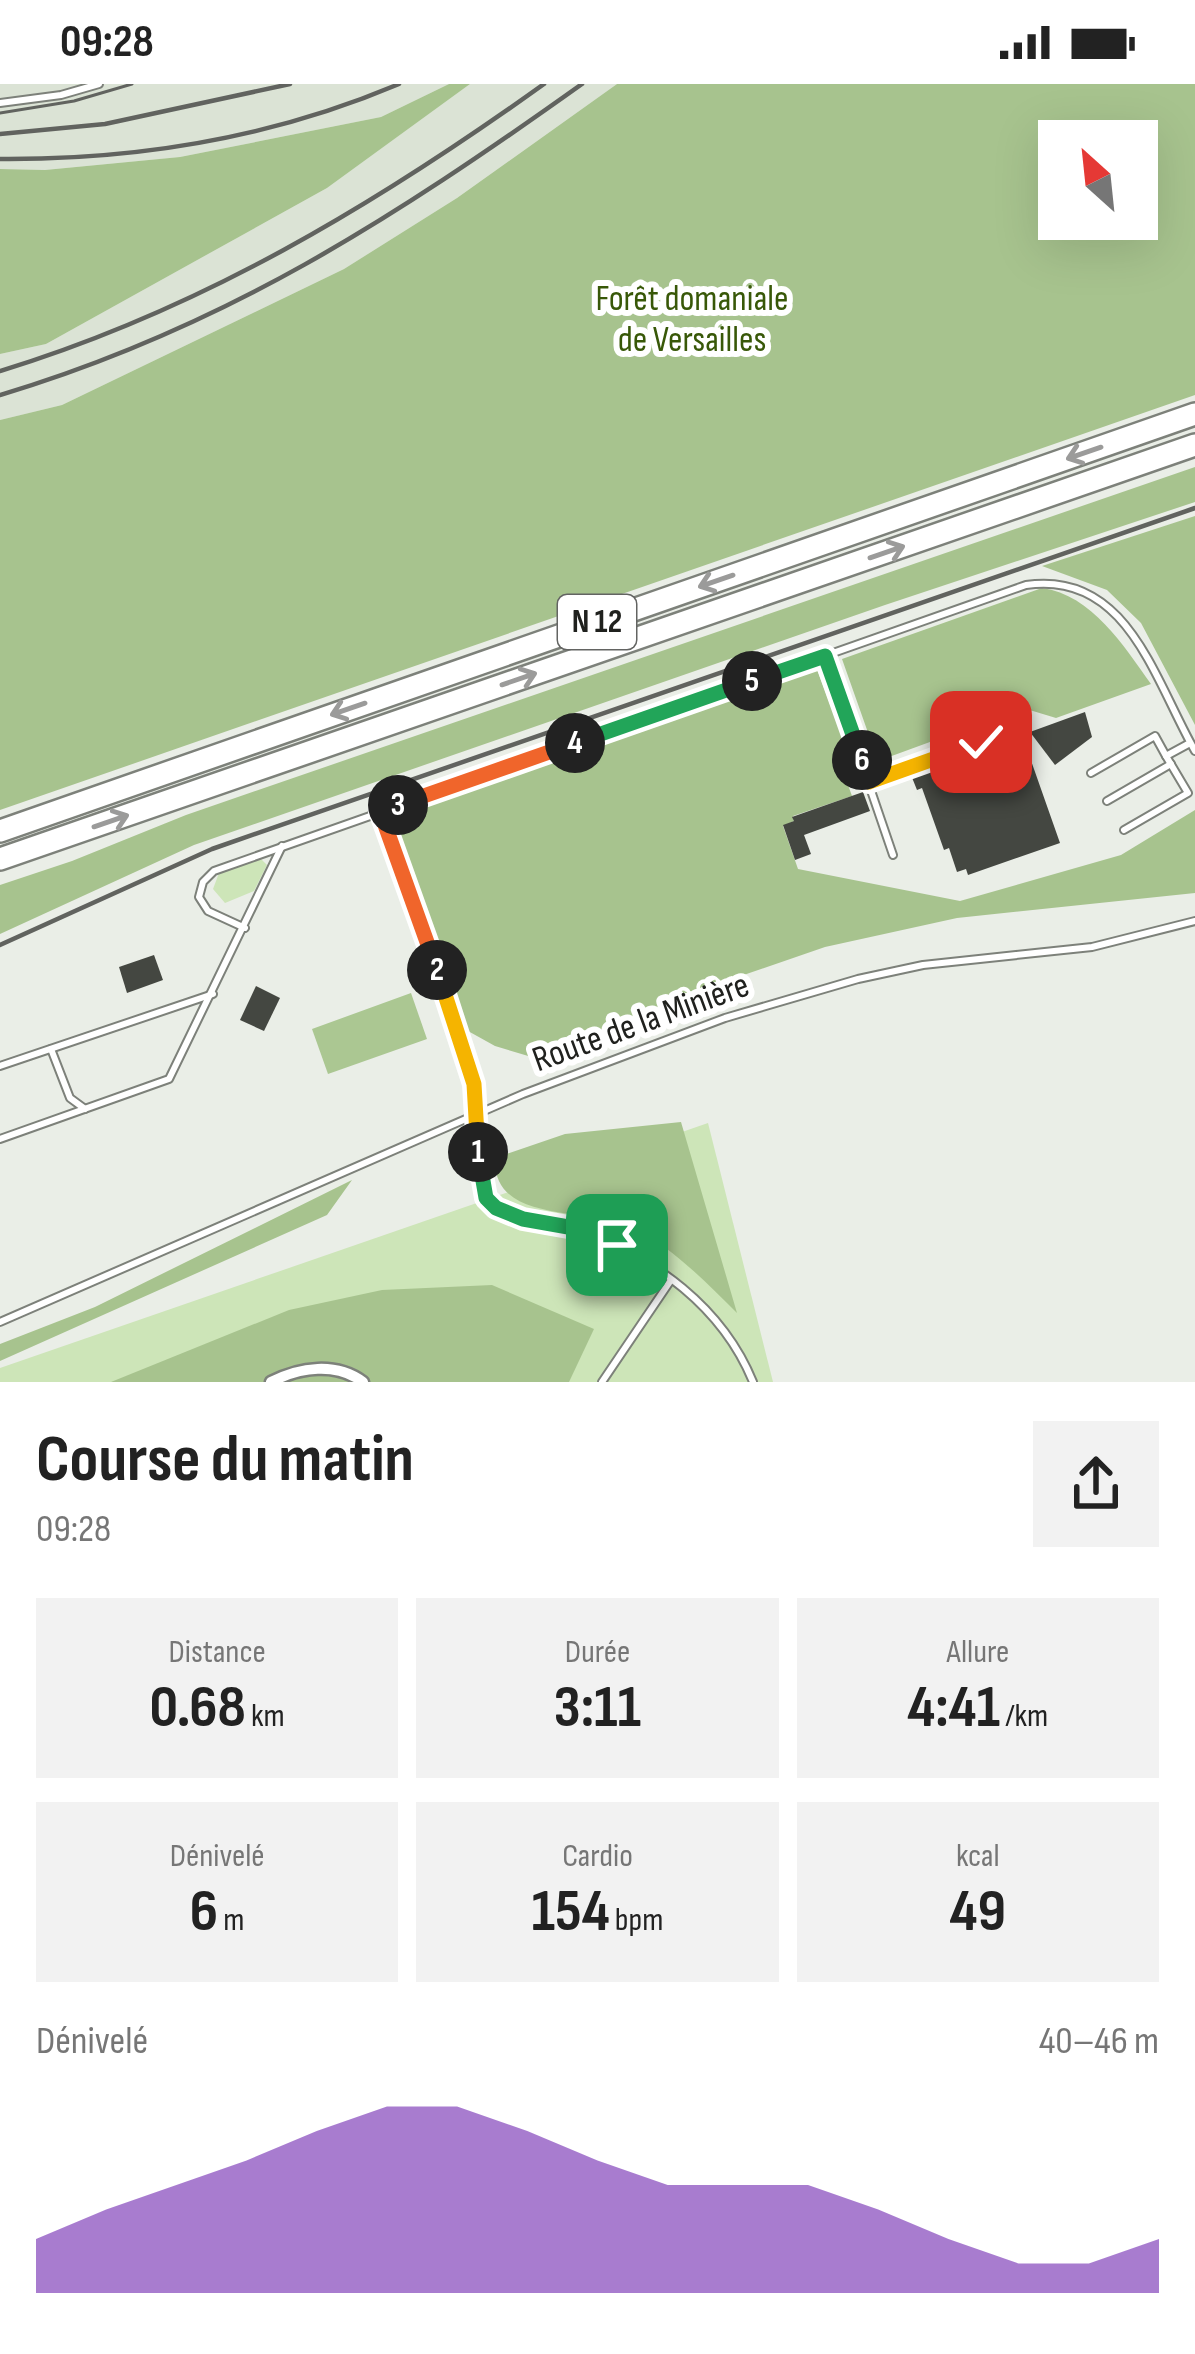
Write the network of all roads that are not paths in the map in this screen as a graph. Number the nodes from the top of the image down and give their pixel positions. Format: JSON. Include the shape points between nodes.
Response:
{"nodes":[{"id":1,"x":99,"y":84,"type":"edge"},
{"id":2,"x":0,"y":103,"type":"edge"},
{"id":3,"x":1195,"y":414,"type":"edge"},
{"id":4,"x":1195,"y":445,"type":"edge"},
{"id":5,"x":825,"y":656,"type":"junction"},
{"id":6,"x":981,"y":742,"type":"dead end"},
{"id":7,"x":1193,"y":747,"type":"edge"},
{"id":8,"x":1166,"y":756,"type":"junction"},
{"id":9,"x":1172,"y":764,"type":"junction"},
{"id":10,"x":1090,"y":773,"type":"dead end"},
{"id":11,"x":869,"y":782,"type":"junction"},
{"id":12,"x":1107,"y":801,"type":"dead end"},
{"id":13,"x":380,"y":811,"type":"junction"},
{"id":14,"x":1124,"y":830,"type":"dead end"},
{"id":15,"x":0,"y":831,"type":"edge"},
{"id":16,"x":282,"y":846,"type":"junction"},
{"id":17,"x":893,"y":855,"type":"dead end"},
{"id":18,"x":0,"y":859,"type":"edge"},
{"id":19,"x":1195,"y":921,"type":"edge"},
{"id":20,"x":244,"y":928,"type":"junction"},
{"id":21,"x":213,"y":994,"type":"junction"},
{"id":22,"x":50,"y":1049,"type":"junction"},
{"id":23,"x":0,"y":1066,"type":"edge"},
{"id":24,"x":85,"y":1109,"type":"junction"},
{"id":25,"x":476,"y":1114,"type":"junction"},
{"id":26,"x":0,"y":1139,"type":"edge"},
{"id":27,"x":671,"y":1280,"type":"junction"},
{"id":28,"x":0,"y":1322,"type":"edge"},
{"id":29,"x":271,"y":1382,"type":"edge"},
{"id":30,"x":363,"y":1382,"type":"edge"},
{"id":31,"x":602,"y":1382,"type":"edge"},
{"id":32,"x":753,"y":1382,"type":"edge"}],
"edges":[{"from":1,"to":2,"type":"lane"},
{"from":3,"to":15,"type":"highway","number":"N 12","one_way":true},
{"from":18,"to":4,"type":"highway","number":"N 12","one_way":true},
{"from":5,"to":7,"type":"lane","via":[[1026,584],[1079,586],[1126,623]]},
{"from":5,"to":11,"type":"lane"},
{"from":5,"to":13,"type":"lane"},
{"from":6,"to":11,"type":"lane"},
{"from":7,"to":8,"type":"lane"},
{"from":8,"to":9,"type":"lane"},
{"from":8,"to":10,"type":"lane","via":[[1155,736]]},
{"from":9,"to":12,"type":"lane"},
{"from":9,"to":14,"type":"lane","via":[[1188,793]]},
{"from":11,"to":17,"type":"lane"},
{"from":13,"to":16,"type":"lane"},
{"from":13,"to":25,"type":"lane","via":[[462,1043]]},
{"from":16,"to":20,"type":"lane"},
{"from":16,"to":20,"type":"lane","via":[[203,882],[199,897],[208,911]]},
{"from":19,"to":25,"type":"lane","name":"Route de la Minière","via":[[1092,947],[857,979],[725,1018]]},
{"from":20,"to":21,"type":"lane"},
{"from":21,"to":22,"type":"lane"},
{"from":21,"to":24,"type":"lane","via":[[169,1079]]},
{"from":22,"to":23,"type":"lane"},
{"from":22,"to":24,"type":"lane","via":[[70,1098]]},
{"from":24,"to":26,"type":"lane"},
{"from":25,"to":27,"type":"lane","via":[[480,1173],[496,1208],[617,1245]]},
{"from":25,"to":28,"type":"lane","name":"Route de la Minière"},
{"from":27,"to":31,"type":"lane"},
{"from":27,"to":32,"type":"lane","via":[[724,1328]]},
{"from":29,"to":30,"type":"street","via":[[320,1368]]}]}
